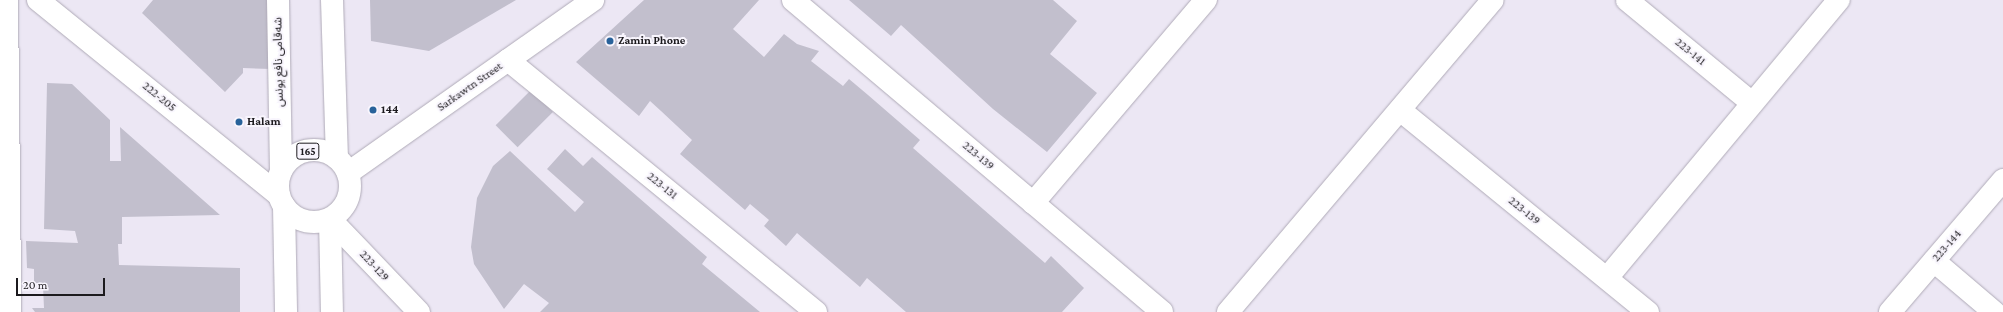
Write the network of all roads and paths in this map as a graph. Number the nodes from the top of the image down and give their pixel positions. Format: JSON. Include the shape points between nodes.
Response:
{"nodes":[{"id":1,"x":7,"y":0,"type":"edge"},
{"id":2,"x":38,"y":0,"type":"edge"},
{"id":3,"x":278,"y":0,"type":"edge"},
{"id":4,"x":332,"y":0,"type":"edge"},
{"id":5,"x":592,"y":0,"type":"edge"},
{"id":6,"x":793,"y":0,"type":"edge"},
{"id":7,"x":1206,"y":0,"type":"edge"},
{"id":8,"x":1493,"y":0,"type":"edge"},
{"id":9,"x":1627,"y":0,"type":"edge"},
{"id":10,"x":1839,"y":0,"type":"edge"},
{"id":11,"x":508,"y":60,"type":"junction"},
{"id":12,"x":1752,"y":103,"type":"junction"},
{"id":13,"x":1400,"y":110,"type":"junction"},
{"id":14,"x":342,"y":165,"type":"junction"},
{"id":15,"x":281,"y":171,"type":"junction"},
{"id":16,"x":2003,"y":180,"type":"edge"},
{"id":17,"x":281,"y":200,"type":"junction"},
{"id":18,"x":1033,"y":203,"type":"junction"},
{"id":19,"x":330,"y":219,"type":"junction"},
{"id":20,"x":1934,"y":261,"type":"junction"},
{"id":21,"x":5,"y":275,"type":"edge"},
{"id":22,"x":1607,"y":278,"type":"junction"},
{"id":23,"x":10,"y":312,"type":"edge"},
{"id":24,"x":286,"y":312,"type":"edge"},
{"id":25,"x":332,"y":312,"type":"edge"},
{"id":26,"x":418,"y":312,"type":"edge"},
{"id":27,"x":816,"y":312,"type":"edge"},
{"id":28,"x":1162,"y":312,"type":"edge"},
{"id":29,"x":1228,"y":312,"type":"edge"},
{"id":30,"x":1648,"y":312,"type":"edge"},
{"id":31,"x":1890,"y":312,"type":"edge"},
{"id":32,"x":1994,"y":312,"type":"edge"}],
"edges":[{"from":1,"to":21,"type":"street"},
{"from":2,"to":17,"type":"street","name":"222-205"},
{"from":3,"to":15,"type":"street","name":"شەقامی نافع یونس"},
{"from":4,"to":14,"type":"street"},
{"from":5,"to":11,"type":"street","name":"Sarkawtn Street"},
{"from":6,"to":18,"type":"street","name":"223-139"},
{"from":7,"to":18,"type":"street"},
{"from":8,"to":13,"type":"street"},
{"from":9,"to":12,"type":"street","name":"223-141"},
{"from":10,"to":12,"type":"street"},
{"from":11,"to":14,"type":"street","name":"Sarkawtn Street"},
{"from":11,"to":27,"type":"street","name":"223-131"},
{"from":12,"to":22,"type":"street"},
{"from":13,"to":22,"type":"street","name":"223-139"},
{"from":13,"to":29,"type":"street"},
{"from":14,"to":15,"type":"street","number":"165","via":[[317,150],[306,151],[296,155]]},
{"from":14,"to":19,"type":"street","via":[[350,194],[339,213]]},
{"from":15,"to":17,"type":"street","name":"شەقامی نافع یونس"},
{"from":16,"to":20,"type":"street","name":"223-144"},
{"from":17,"to":19,"type":"street","via":[[291,214],[310,222]]},
{"from":17,"to":24,"type":"street","name":"شەقامی نافع یونس"},
{"from":18,"to":28,"type":"street","name":"223-139"},
{"from":19,"to":25,"type":"street"},
{"from":19,"to":26,"type":"street","name":"223-129"},
{"from":20,"to":31,"type":"street","name":"223-144"},
{"from":20,"to":32,"type":"street"},
{"from":21,"to":23,"type":"street"},
{"from":22,"to":30,"type":"street","name":"223-139"}]}
